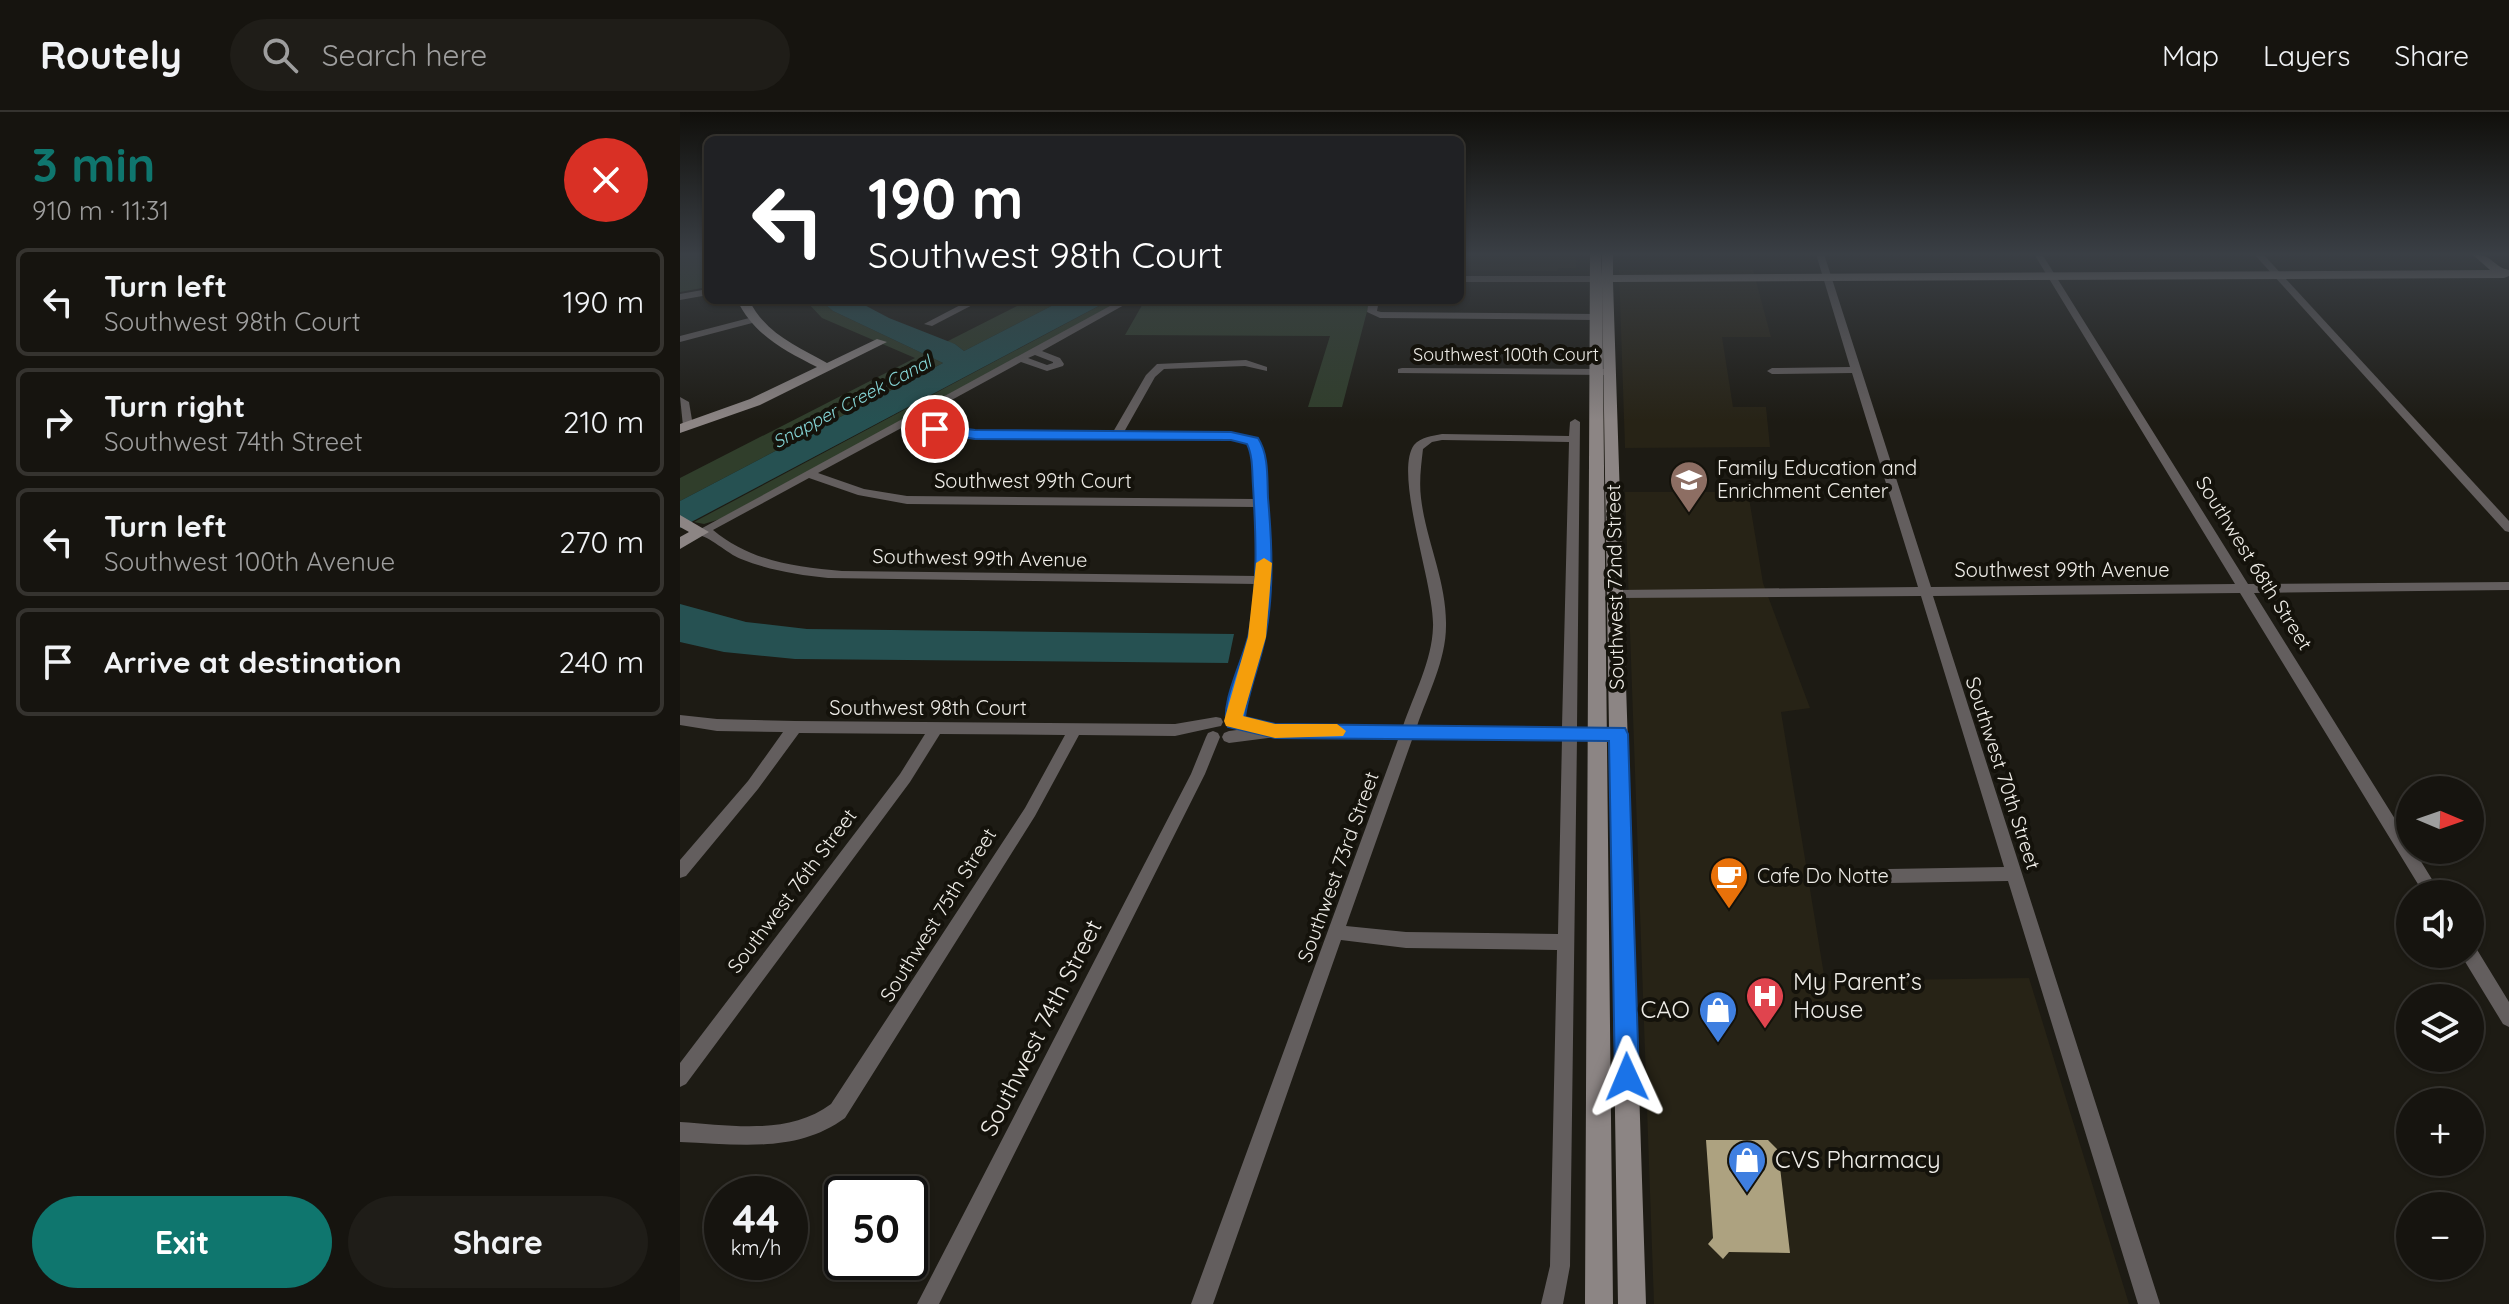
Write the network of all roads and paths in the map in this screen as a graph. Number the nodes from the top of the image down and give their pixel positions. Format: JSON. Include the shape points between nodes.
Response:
{"nodes":[{"id":1,"x":748,"y":310,"type":"edge"},
{"id":2,"x":957,"y":310,"type":"edge"},
{"id":3,"x":1110,"y":310,"type":"edge"},
{"id":4,"x":1372,"y":310,"type":"edge"},
{"id":5,"x":1596,"y":310,"type":"edge"},
{"id":6,"x":1605,"y":310,"type":"edge"},
{"id":7,"x":1838,"y":310,"type":"edge"},
{"id":8,"x":2072,"y":310,"type":"edge"},
{"id":9,"x":2309,"y":310,"type":"edge"},
{"id":10,"x":1595,"y":317,"type":"junction"},
{"id":11,"x":753,"y":320,"type":"junction"},
{"id":12,"x":929,"y":324,"type":"dead end"},
{"id":13,"x":680,"y":339,"type":"edge"},
{"id":14,"x":881,"y":342,"type":"dead end"},
{"id":15,"x":1035,"y":351,"type":"junction"},
{"id":16,"x":1021,"y":359,"type":"junction"},
{"id":17,"x":828,"y":368,"type":"junction"},
{"id":18,"x":1263,"y":369,"type":"dead end"},
{"id":19,"x":1857,"y":370,"type":"junction"},
{"id":20,"x":1402,"y":371,"type":"dead end"},
{"id":21,"x":1596,"y":371,"type":"junction"},
{"id":22,"x":1772,"y":371,"type":"dead end"},
{"id":23,"x":1610,"y":372,"type":"junction"},
{"id":24,"x":680,"y":400,"type":"edge"},
{"id":25,"x":906,"y":421,"type":"junction"},
{"id":26,"x":684,"y":428,"type":"edge"},
{"id":27,"x":1117,"y":435,"type":"junction"},
{"id":28,"x":1428,"y":440,"type":"joint"},
{"id":29,"x":1604,"y":440,"type":"junction"},
{"id":30,"x":809,"y":474,"type":"junction"},
{"id":31,"x":1261,"y":503,"type":"junction"},
{"id":32,"x":693,"y":527,"type":"edge"},
{"id":33,"x":2509,"y":528,"type":"edge"},
{"id":34,"x":680,"y":544,"type":"edge"},
{"id":35,"x":1264,"y":580,"type":"junction"},
{"id":36,"x":2509,"y":586,"type":"edge"},
{"id":37,"x":2244,"y":589,"type":"junction"},
{"id":38,"x":1924,"y":591,"type":"junction"},
{"id":39,"x":1606,"y":594,"type":"junction"},
{"id":40,"x":680,"y":720,"type":"edge"},
{"id":41,"x":795,"y":727,"type":"junction"},
{"id":42,"x":936,"y":728,"type":"junction"},
{"id":43,"x":1075,"y":729,"type":"junction"},
{"id":44,"x":1223,"y":729,"type":"junction"},
{"id":45,"x":1409,"y":732,"type":"junction"},
{"id":46,"x":1608,"y":733,"type":"junction"},
{"id":47,"x":1569,"y":734,"type":"junction"},
{"id":48,"x":680,"y":871,"type":"edge"},
{"id":49,"x":2014,"y":874,"type":"junction"},
{"id":50,"x":1889,"y":876,"type":"dead end"},
{"id":51,"x":2424,"y":880,"type":"edge"},
{"id":52,"x":1335,"y":932,"type":"junction"},
{"id":53,"x":1566,"y":942,"type":"junction"},
{"id":54,"x":1611,"y":943,"type":"junction"},
{"id":55,"x":2479,"y":968,"type":"edge"},
{"id":56,"x":2509,"y":1018,"type":"edge"},
{"id":57,"x":680,"y":1078,"type":"edge"},
{"id":58,"x":680,"y":1132,"type":"edge"},
{"id":59,"x":928,"y":1304,"type":"edge"},
{"id":60,"x":1202,"y":1304,"type":"edge"},
{"id":61,"x":1552,"y":1304,"type":"edge"},
{"id":62,"x":1599,"y":1304,"type":"edge"},
{"id":63,"x":1632,"y":1304,"type":"edge"},
{"id":64,"x":2149,"y":1304,"type":"edge"}],
"edges":[{"from":1,"to":11,"type":"main road"},
{"from":2,"to":12,"type":"street"},
{"from":3,"to":15,"type":"street"},
{"from":4,"to":10,"type":"street","via":[[1375,314]]},
{"from":5,"to":10,"type":"main road","name":"Southwest 72nd Street"},
{"from":6,"to":23,"type":"main road","name":"Southwest 72nd Street"},
{"from":7,"to":19,"type":"street","name":"Southwest 70th Street"},
{"from":8,"to":37,"type":"street","name":"Southwest 68th Street"},
{"from":9,"to":33,"type":"street"},
{"from":10,"to":21,"type":"main road","name":"Southwest 72nd Street"},
{"from":11,"to":13,"type":"street"},
{"from":11,"to":17,"type":"main road","via":[[771,338]]},
{"from":14,"to":17,"type":"main road"},
{"from":15,"to":16,"type":"street"},
{"from":15,"to":16,"type":"street","via":[[1059,364],[1045,368]]},
{"from":16,"to":25,"type":"street"},
{"from":17,"to":26,"type":"main road"},
{"from":18,"to":27,"type":"street","via":[[1232,363],[1158,367]]},
{"from":19,"to":22,"type":"street"},
{"from":19,"to":38,"type":"street","name":"Southwest 70th Street"},
{"from":20,"to":21,"type":"street","name":"Southwest 100th Court"},
{"from":21,"to":23,"type":"street","name":"Southwest 100th Court"},
{"from":21,"to":29,"type":"main road","name":"Southwest 72nd Street"},
{"from":23,"to":29,"type":"main road","name":"Southwest 72nd Street"},
{"from":24,"to":26,"type":"street"},
{"from":25,"to":27,"type":"street","via":[[965,434]]},
{"from":25,"to":30,"type":"street"},
{"from":27,"to":31,"type":"street","name":"Southwest 74th Street","via":[[1252,439],[1258,450]]},
{"from":28,"to":45,"type":"street","name":"Southwest 73rd Street","via":[[1417,452],[1416,496],[1440,634]]},
{"from":28,"to":47,"type":"street","name":"Southwest 72nd Street","via":[[1574,430]]},
{"from":29,"to":39,"type":"main road","name":"Southwest 72nd Street"},
{"from":30,"to":31,"type":"street","name":"Southwest 99th Court","via":[[849,489],[907,500]]},
{"from":30,"to":32,"type":"street"},
{"from":31,"to":35,"type":"street","name":"Southwest 74th Street"},
{"from":32,"to":34,"type":"main road"},
{"from":32,"to":35,"type":"street","name":"Southwest 99th Avenue","via":[[727,548],[767,562],[842,575]]},
{"from":35,"to":44,"type":"street","name":"Southwest 74th Street","via":[[1257,637]]},
{"from":36,"to":37,"type":"street","name":"Southwest 99th Avenue"},
{"from":37,"to":38,"type":"street","name":"Southwest 99th Avenue"},
{"from":37,"to":51,"type":"street","name":"Southwest 68th Street"},
{"from":38,"to":39,"type":"street","name":"Southwest 99th Avenue"},
{"from":38,"to":49,"type":"street","name":"Southwest 70th Street"},
{"from":39,"to":46,"type":"main road","name":"Southwest 72nd Street"},
{"from":40,"to":41,"type":"street","name":"Southwest 98th Court"},
{"from":41,"to":42,"type":"street","name":"Southwest 98th Court"},
{"from":41,"to":48,"type":"street"},
{"from":42,"to":43,"type":"street","name":"Southwest 98th Court"},
{"from":42,"to":57,"type":"street","name":"Southwest 76th Street","via":[[905,778]]},
{"from":43,"to":44,"type":"street","name":"Southwest 98th Court"},
{"from":43,"to":58,"type":"street","name":"Southwest 75th Street","via":[[1030,812],[830,1119],[792,1132]]},
{"from":44,"to":45,"type":"street","name":"Southwest 98th Court"},
{"from":44,"to":59,"type":"street","name":"Southwest 74th Street"},
{"from":45,"to":47,"type":"street","name":"Southwest 98th Court"},
{"from":45,"to":52,"type":"street","name":"Southwest 73rd Street"},
{"from":46,"to":47,"type":"street","name":"Southwest 98th Court"},
{"from":46,"to":54,"type":"main road","name":"Southwest 72nd Street"},
{"from":47,"to":53,"type":"street","name":"Southwest 72nd Street"},
{"from":49,"to":50,"type":"street"},
{"from":49,"to":64,"type":"street","name":"Southwest 70th Street"},
{"from":52,"to":53,"type":"street","via":[[1406,940]]},
{"from":52,"to":60,"type":"street","name":"Southwest 73rd Street"},
{"from":53,"to":61,"type":"street","name":"Southwest 72nd Street","via":[[1560,1266]]},
{"from":54,"to":62,"type":"main road","name":"Southwest 72nd Street"},
{"from":54,"to":63,"type":"main road","name":"Southwest 72nd Street"},
{"from":55,"to":56,"type":"street"}]}
